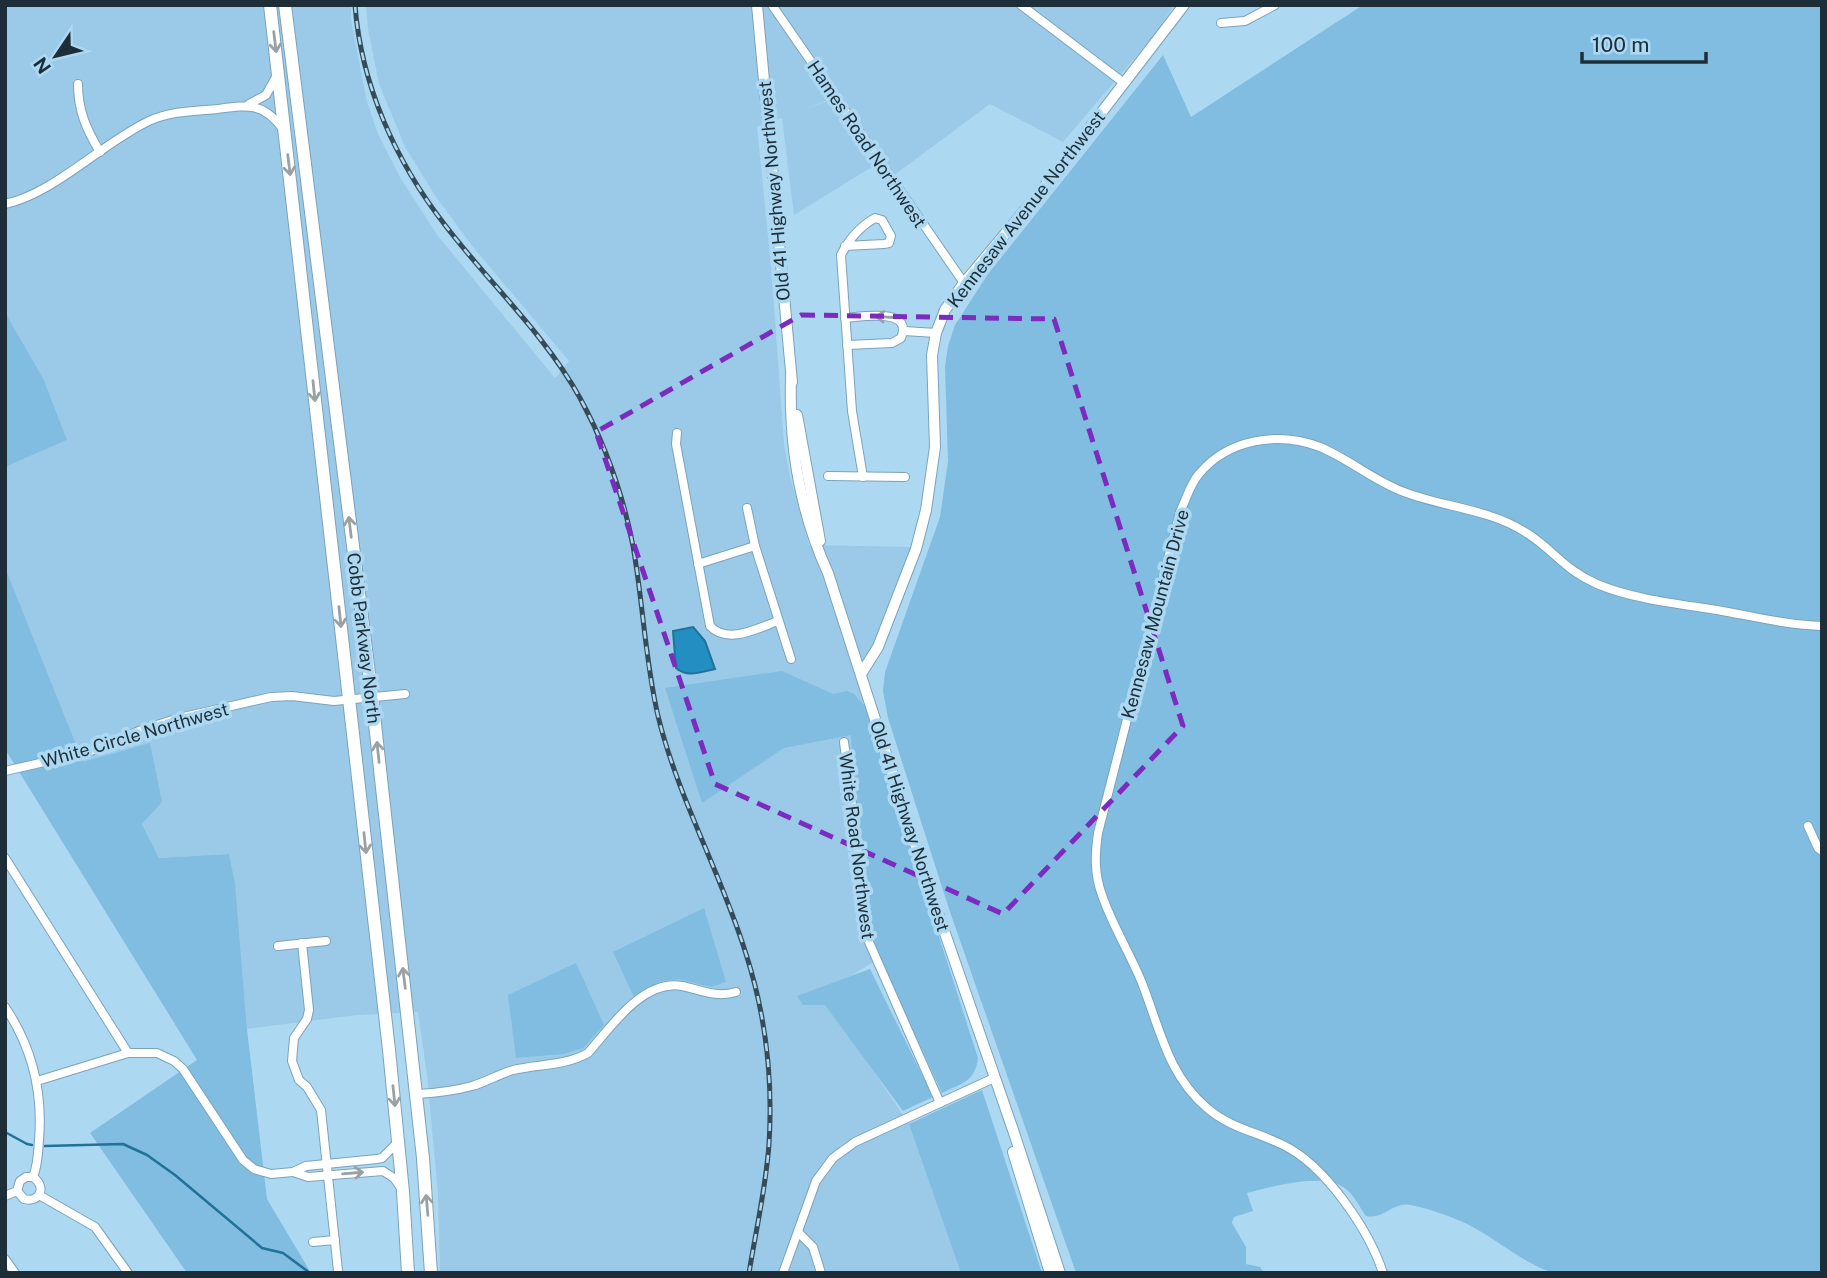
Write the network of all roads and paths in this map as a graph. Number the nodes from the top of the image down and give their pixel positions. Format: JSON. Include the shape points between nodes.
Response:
{"nodes":[{"id":1,"x":270,"y":5,"type":"edge"},
{"id":2,"x":285,"y":5,"type":"edge"},
{"id":3,"x":757,"y":5,"type":"edge"},
{"id":4,"x":772,"y":5,"type":"edge"},
{"id":5,"x":1021,"y":5,"type":"edge"},
{"id":6,"x":1184,"y":5,"type":"edge"},
{"id":7,"x":1275,"y":5,"type":"edge"},
{"id":8,"x":1221,"y":23,"type":"dead end"},
{"id":9,"x":278,"y":72,"type":"junction"},
{"id":10,"x":1124,"y":83,"type":"junction"},
{"id":11,"x":78,"y":84,"type":"dead end"},
{"id":12,"x":246,"y":106,"type":"junction"},
{"id":13,"x":285,"y":132,"type":"junction"},
{"id":14,"x":100,"y":152,"type":"junction"},
{"id":15,"x":5,"y":204,"type":"edge"},
{"id":16,"x":845,"y":246,"type":"junction"},
{"id":17,"x":964,"y":283,"type":"junction"},
{"id":18,"x":845,"y":318,"type":"junction"},
{"id":19,"x":904,"y":331,"type":"junction"},
{"id":20,"x":936,"y":333,"type":"junction"},
{"id":21,"x":847,"y":345,"type":"junction"},
{"id":22,"x":677,"y":433,"type":"dead end"},
{"id":23,"x":828,"y":477,"type":"dead end"},
{"id":24,"x":863,"y":477,"type":"junction"},
{"id":25,"x":905,"y":477,"type":"dead end"},
{"id":26,"x":747,"y":508,"type":"dead end"},
{"id":27,"x":755,"y":546,"type":"junction"},
{"id":28,"x":698,"y":564,"type":"junction"},
{"id":29,"x":778,"y":621,"type":"junction"},
{"id":30,"x":1822,"y":626,"type":"edge"},
{"id":31,"x":791,"y":659,"type":"dead end"},
{"id":32,"x":861,"y":674,"type":"junction"},
{"id":33,"x":405,"y":694,"type":"dead end"},
{"id":34,"x":372,"y":697,"type":"junction"},
{"id":35,"x":348,"y":699,"type":"junction"},
{"id":36,"x":844,"y":742,"type":"dead end"},
{"id":37,"x":5,"y":771,"type":"edge"},
{"id":38,"x":1808,"y":826,"type":"dead end"},
{"id":39,"x":1822,"y":851,"type":"edge"},
{"id":40,"x":5,"y":858,"type":"edge"},
{"id":41,"x":326,"y":941,"type":"dead end"},
{"id":42,"x":302,"y":943,"type":"junction"},
{"id":43,"x":278,"y":946,"type":"dead end"},
{"id":44,"x":736,"y":992,"type":"dead end"},
{"id":45,"x":5,"y":1007,"type":"edge"},
{"id":46,"x":128,"y":1053,"type":"junction"},
{"id":47,"x":994,"y":1078,"type":"junction"},
{"id":48,"x":37,"y":1080,"type":"junction"},
{"id":49,"x":417,"y":1094,"type":"junction"},
{"id":50,"x":940,"y":1103,"type":"junction"},
{"id":51,"x":398,"y":1142,"type":"junction"},
{"id":52,"x":328,"y":1164,"type":"junction"},
{"id":53,"x":293,"y":1172,"type":"junction"},
{"id":54,"x":329,"y":1175,"type":"junction"},
{"id":55,"x":33,"y":1178,"type":"junction"},
{"id":56,"x":17,"y":1191,"type":"junction"},
{"id":57,"x":403,"y":1192,"type":"junction"},
{"id":58,"x":39,"y":1195,"type":"junction"},
{"id":59,"x":5,"y":1196,"type":"edge"},
{"id":60,"x":797,"y":1232,"type":"junction"},
{"id":61,"x":335,"y":1240,"type":"junction"},
{"id":62,"x":313,"y":1242,"type":"dead end"},
{"id":63,"x":5,"y":1259,"type":"edge"},
{"id":64,"x":338,"y":1270,"type":"dead end"},
{"id":65,"x":15,"y":1273,"type":"edge"},
{"id":66,"x":128,"y":1273,"type":"edge"},
{"id":67,"x":408,"y":1273,"type":"edge"},
{"id":68,"x":431,"y":1273,"type":"edge"},
{"id":69,"x":783,"y":1273,"type":"edge"},
{"id":70,"x":821,"y":1273,"type":"edge"},
{"id":71,"x":1050,"y":1273,"type":"edge"},
{"id":72,"x":1059,"y":1273,"type":"edge"},
{"id":73,"x":1383,"y":1273,"type":"edge"}],
"edges":[{"from":1,"to":9,"type":"main road","name":"Cobb Parkway North","one_way":true},
{"from":34,"to":2,"type":"main road","name":"Cobb Parkway North","one_way":true},
{"from":3,"to":32,"type":"street","name":"Old 41 Highway Northwest","via":[[792,430],[802,496]]},
{"from":4,"to":17,"type":"street","name":"Hames Road Northwest"},
{"from":5,"to":10,"type":"street"},
{"from":6,"to":10,"type":"street","name":"Kennesaw Avenue Northwest"},
{"from":7,"to":8,"type":"street","via":[[1245,21]]},
{"from":9,"to":12,"type":"street","via":[[266,95]]},
{"from":9,"to":13,"type":"main road","name":"Cobb Parkway North"},
{"from":10,"to":17,"type":"street","name":"Kennesaw Avenue Northwest"},
{"from":11,"to":14,"type":"street","via":[[81,113]]},
{"from":12,"to":13,"type":"street","via":[[265,110]]},
{"from":12,"to":14,"type":"street","via":[[157,118]]},
{"from":13,"to":35,"type":"main road","name":"Cobb Parkway North","one_way":true},
{"from":14,"to":15,"type":"street","via":[[33,194]]},
{"from":16,"to":16,"type":"street","via":[[874,218],[882,220],[891,236],[889,243]]},
{"from":16,"to":18,"type":"street","via":[[841,264]]},
{"from":17,"to":20,"type":"street","name":"Kennesaw Avenue Northwest"},
{"from":19,"to":18,"type":"street","one_way":true,"via":[[893,316]]},
{"from":18,"to":21,"type":"street"},
{"from":19,"to":20,"type":"street"},
{"from":19,"to":21,"type":"street","via":[[892,343]]},
{"from":20,"to":32,"type":"street","name":"Kennesaw Avenue Northwest","via":[[932,374],[935,460],[926,510],[878,647]]},
{"from":21,"to":24,"type":"street"},
{"from":22,"to":28,"type":"street"},
{"from":23,"to":24,"type":"street"},
{"from":24,"to":25,"type":"street"},
{"from":26,"to":27,"type":"street"},
{"from":27,"to":28,"type":"street"},
{"from":27,"to":29,"type":"street"},
{"from":28,"to":29,"type":"street","via":[[708,621],[718,634],[729,636]]},
{"from":29,"to":31,"type":"street"},
{"from":30,"to":73,"type":"street","name":"Kennesaw Mountain Drive","via":[[1690,606],[1599,585],[1574,573],[1542,544],[1506,522],[1401,491],[1319,447],[1280,438],[1258,440],[1233,447],[1197,476],[1180,512],[1098,833],[1094,860],[1101,895],[1182,1083],[1227,1123],[1287,1147],[1317,1169],[1347,1205]]},
{"from":32,"to":47,"type":"street","name":"Old 41 Highway Northwest"},
{"from":33,"to":34,"type":"street","name":"White Circle Northwest"},
{"from":34,"to":35,"type":"street","name":"White Circle Northwest"},
{"from":49,"to":34,"type":"main road","name":"Cobb Parkway North","one_way":true},
{"from":35,"to":37,"type":"street","name":"White Circle Northwest","via":[[271,697],[179,718],[88,752]]},
{"from":35,"to":51,"type":"main road","name":"Cobb Parkway North","one_way":true},
{"from":36,"to":50,"type":"street","name":"White Road Northwest","via":[[865,933]]},
{"from":38,"to":39,"type":"street"},
{"from":40,"to":46,"type":"street"},
{"from":41,"to":42,"type":"street"},
{"from":42,"to":43,"type":"street"},
{"from":42,"to":52,"type":"street","via":[[309,1010],[294,1038],[292,1061],[299,1080],[321,1110]]},
{"from":44,"to":49,"type":"street","via":[[717,995],[663,986],[629,1009],[582,1056],[514,1070],[447,1092]]},
{"from":45,"to":48,"type":"street","via":[[23,1036]]},
{"from":46,"to":48,"type":"street"},
{"from":46,"to":53,"type":"street","via":[[157,1053],[174,1061],[243,1160],[262,1173]]},
{"from":47,"to":50,"type":"street"},
{"from":47,"to":71,"type":"street","name":"Old 41 Highway Northwest"},
{"from":47,"to":72,"type":"street","name":"Old 41 Highway Northwest"},
{"from":48,"to":55,"type":"street","via":[[41,1122]]},
{"from":68,"to":49,"type":"main road","name":"Cobb Parkway North","one_way":true},
{"from":50,"to":60,"type":"street","via":[[837,1155],[816,1181]]},
{"from":51,"to":52,"type":"street","via":[[382,1158]]},
{"from":51,"to":57,"type":"main road","name":"Cobb Parkway North"},
{"from":52,"to":53,"type":"street"},
{"from":52,"to":54,"type":"street"},
{"from":53,"to":54,"type":"street","via":[[308,1177]]},
{"from":54,"to":57,"type":"street","one_way":true,"via":[[383,1171]]},
{"from":54,"to":61,"type":"street"},
{"from":55,"to":56,"type":"street","via":[[20,1181]]},
{"from":55,"to":58,"type":"street","via":[[40,1185]]},
{"from":56,"to":58,"type":"street","via":[[27,1200]]},
{"from":56,"to":59,"type":"street"},
{"from":57,"to":67,"type":"main road","name":"Cobb Parkway North"},
{"from":58,"to":66,"type":"street","via":[[95,1227]]},
{"from":60,"to":69,"type":"street"},
{"from":60,"to":70,"type":"street","via":[[813,1247]]},
{"from":61,"to":62,"type":"street"},
{"from":61,"to":64,"type":"street"},
{"from":63,"to":65,"type":"street"}]}
